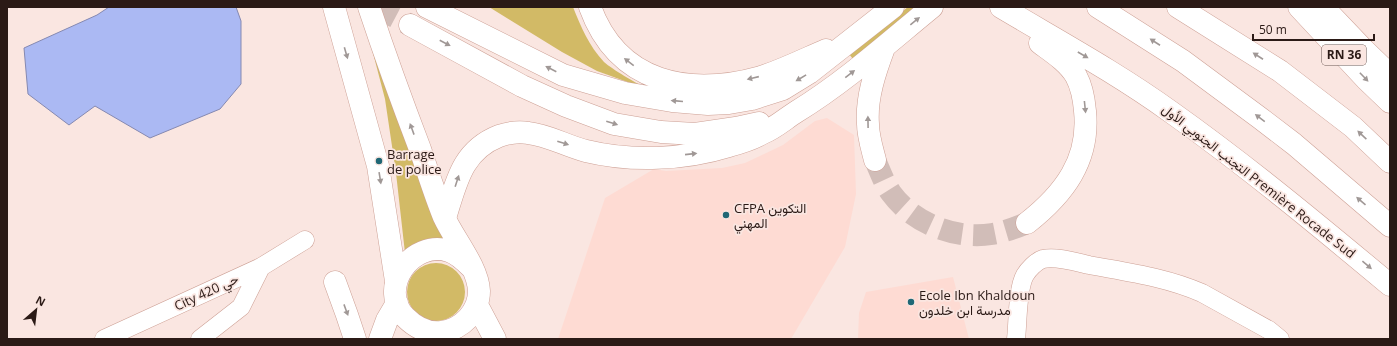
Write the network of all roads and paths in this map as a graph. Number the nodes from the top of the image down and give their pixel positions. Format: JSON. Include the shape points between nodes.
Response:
{"nodes":[{"id":1,"x":334,"y":7,"type":"edge"},
{"id":2,"x":369,"y":7,"type":"edge"},
{"id":3,"x":427,"y":7,"type":"tunnel mouth"},
{"id":4,"x":590,"y":7,"type":"edge"},
{"id":5,"x":932,"y":7,"type":"edge"},
{"id":6,"x":999,"y":7,"type":"edge"},
{"id":7,"x":1098,"y":7,"type":"edge"},
{"id":8,"x":1178,"y":7,"type":"edge"},
{"id":9,"x":1299,"y":7,"type":"edge"},
{"id":10,"x":1324,"y":7,"type":"edge"},
{"id":11,"x":885,"y":14,"type":"edge"},
{"id":12,"x":410,"y":25,"type":"tunnel mouth"},
{"id":13,"x":890,"y":42,"type":"junction"},
{"id":14,"x":1390,"y":75,"type":"edge"},
{"id":15,"x":819,"y":98,"type":"junction"},
{"id":16,"x":1390,"y":102,"type":"edge"},
{"id":17,"x":875,"y":160,"type":"tunnel mouth"},
{"id":18,"x":1390,"y":162,"type":"edge"},
{"id":19,"x":445,"y":218,"type":"junction"},
{"id":20,"x":1027,"y":223,"type":"tunnel mouth"},
{"id":21,"x":1390,"y":226,"type":"edge"},
{"id":22,"x":305,"y":240,"type":"dead end"},
{"id":23,"x":261,"y":266,"type":"junction"},
{"id":24,"x":471,"y":267,"type":"junction"},
{"id":25,"x":396,"y":281,"type":"junction"},
{"id":26,"x":335,"y":282,"type":"dead end"},
{"id":27,"x":1390,"y":285,"type":"edge"},
{"id":28,"x":397,"y":303,"type":"junction"},
{"id":29,"x":477,"y":305,"type":"junction"},
{"id":30,"x":467,"y":332,"type":"edge"},
{"id":31,"x":105,"y":339,"type":"edge"},
{"id":32,"x":200,"y":339,"type":"edge"},
{"id":33,"x":355,"y":339,"type":"edge"},
{"id":34,"x":380,"y":339,"type":"edge"},
{"id":35,"x":496,"y":339,"type":"edge"},
{"id":36,"x":1016,"y":339,"type":"edge"},
{"id":37,"x":1280,"y":339,"type":"edge"}],
"edges":[{"from":1,"to":25,"type":"main road","one_way":true,"via":[[378,166]]},
{"from":19,"to":2,"type":"main road","one_way":true},
{"from":11,"to":3,"type":"main road","one_way":true,"via":[[809,73],[783,89],[752,99],[708,104],[625,93],[563,75]]},
{"from":11,"to":4,"type":"main road","one_way":true,"via":[[828,49],[762,76],[712,86],[698,86],[660,80],[635,66],[603,36]]},
{"from":13,"to":5,"type":"main road","one_way":true},
{"from":6,"to":20,"type":"main road","one_way":true,"via":[[1006,17],[1067,64],[1076,75],[1083,93],[1086,125],[1078,164],[1056,197]]},
{"from":6,"to":27,"type":"main road","name":"التجنب الجنوبي الأول Première Rocade Sud","one_way":true,"via":[[1110,71],[1171,112],[1267,184]]},
{"from":21,"to":7,"type":"main road","one_way":true,"via":[[1260,118],[1183,61]]},
{"from":18,"to":8,"type":"main road","one_way":true,"via":[[1353,127],[1280,71]]},
{"from":9,"to":16,"type":"main road","number":"RN 36","one_way":true},
{"from":10,"to":14,"type":"main road","number":"RN 36"},
{"from":12,"to":15,"type":"main road","one_way":true,"via":[[522,86],[614,124],[661,132],[695,134],[769,121]]},
{"from":15,"to":13,"type":"main road","one_way":true},
{"from":17,"to":13,"type":"main road","one_way":true,"via":[[870,141],[869,107],[875,73]]},
{"from":19,"to":15,"type":"main road","one_way":true,"via":[[460,174],[471,155],[491,139],[505,134],[529,133],[585,150],[631,157],[695,154],[763,134]]},
{"from":19,"to":24,"type":"main road"},
{"from":22,"to":23,"type":"street","name":"City 420 حي"},
{"from":23,"to":31,"type":"street","name":"City 420 حي"},
{"from":23,"to":32,"type":"street","via":[[241,307]]},
{"from":24,"to":25,"type":"main road","via":[[461,257],[449,251],[422,252],[410,259]]},
{"from":24,"to":29,"type":"main road","via":[[477,279]]},
{"from":25,"to":28,"type":"main road"},
{"from":26,"to":33,"type":"main road","one_way":true},
{"from":28,"to":30,"type":"main road","via":[[403,315],[424,331]]},
{"from":28,"to":34,"type":"main road"},
{"from":29,"to":30,"type":"main road"},
{"from":29,"to":35,"type":"main road"},
{"from":36,"to":37,"type":"street","via":[[1020,289],[1025,276],[1043,259],[1059,259],[1190,288],[1269,330]]}]}
